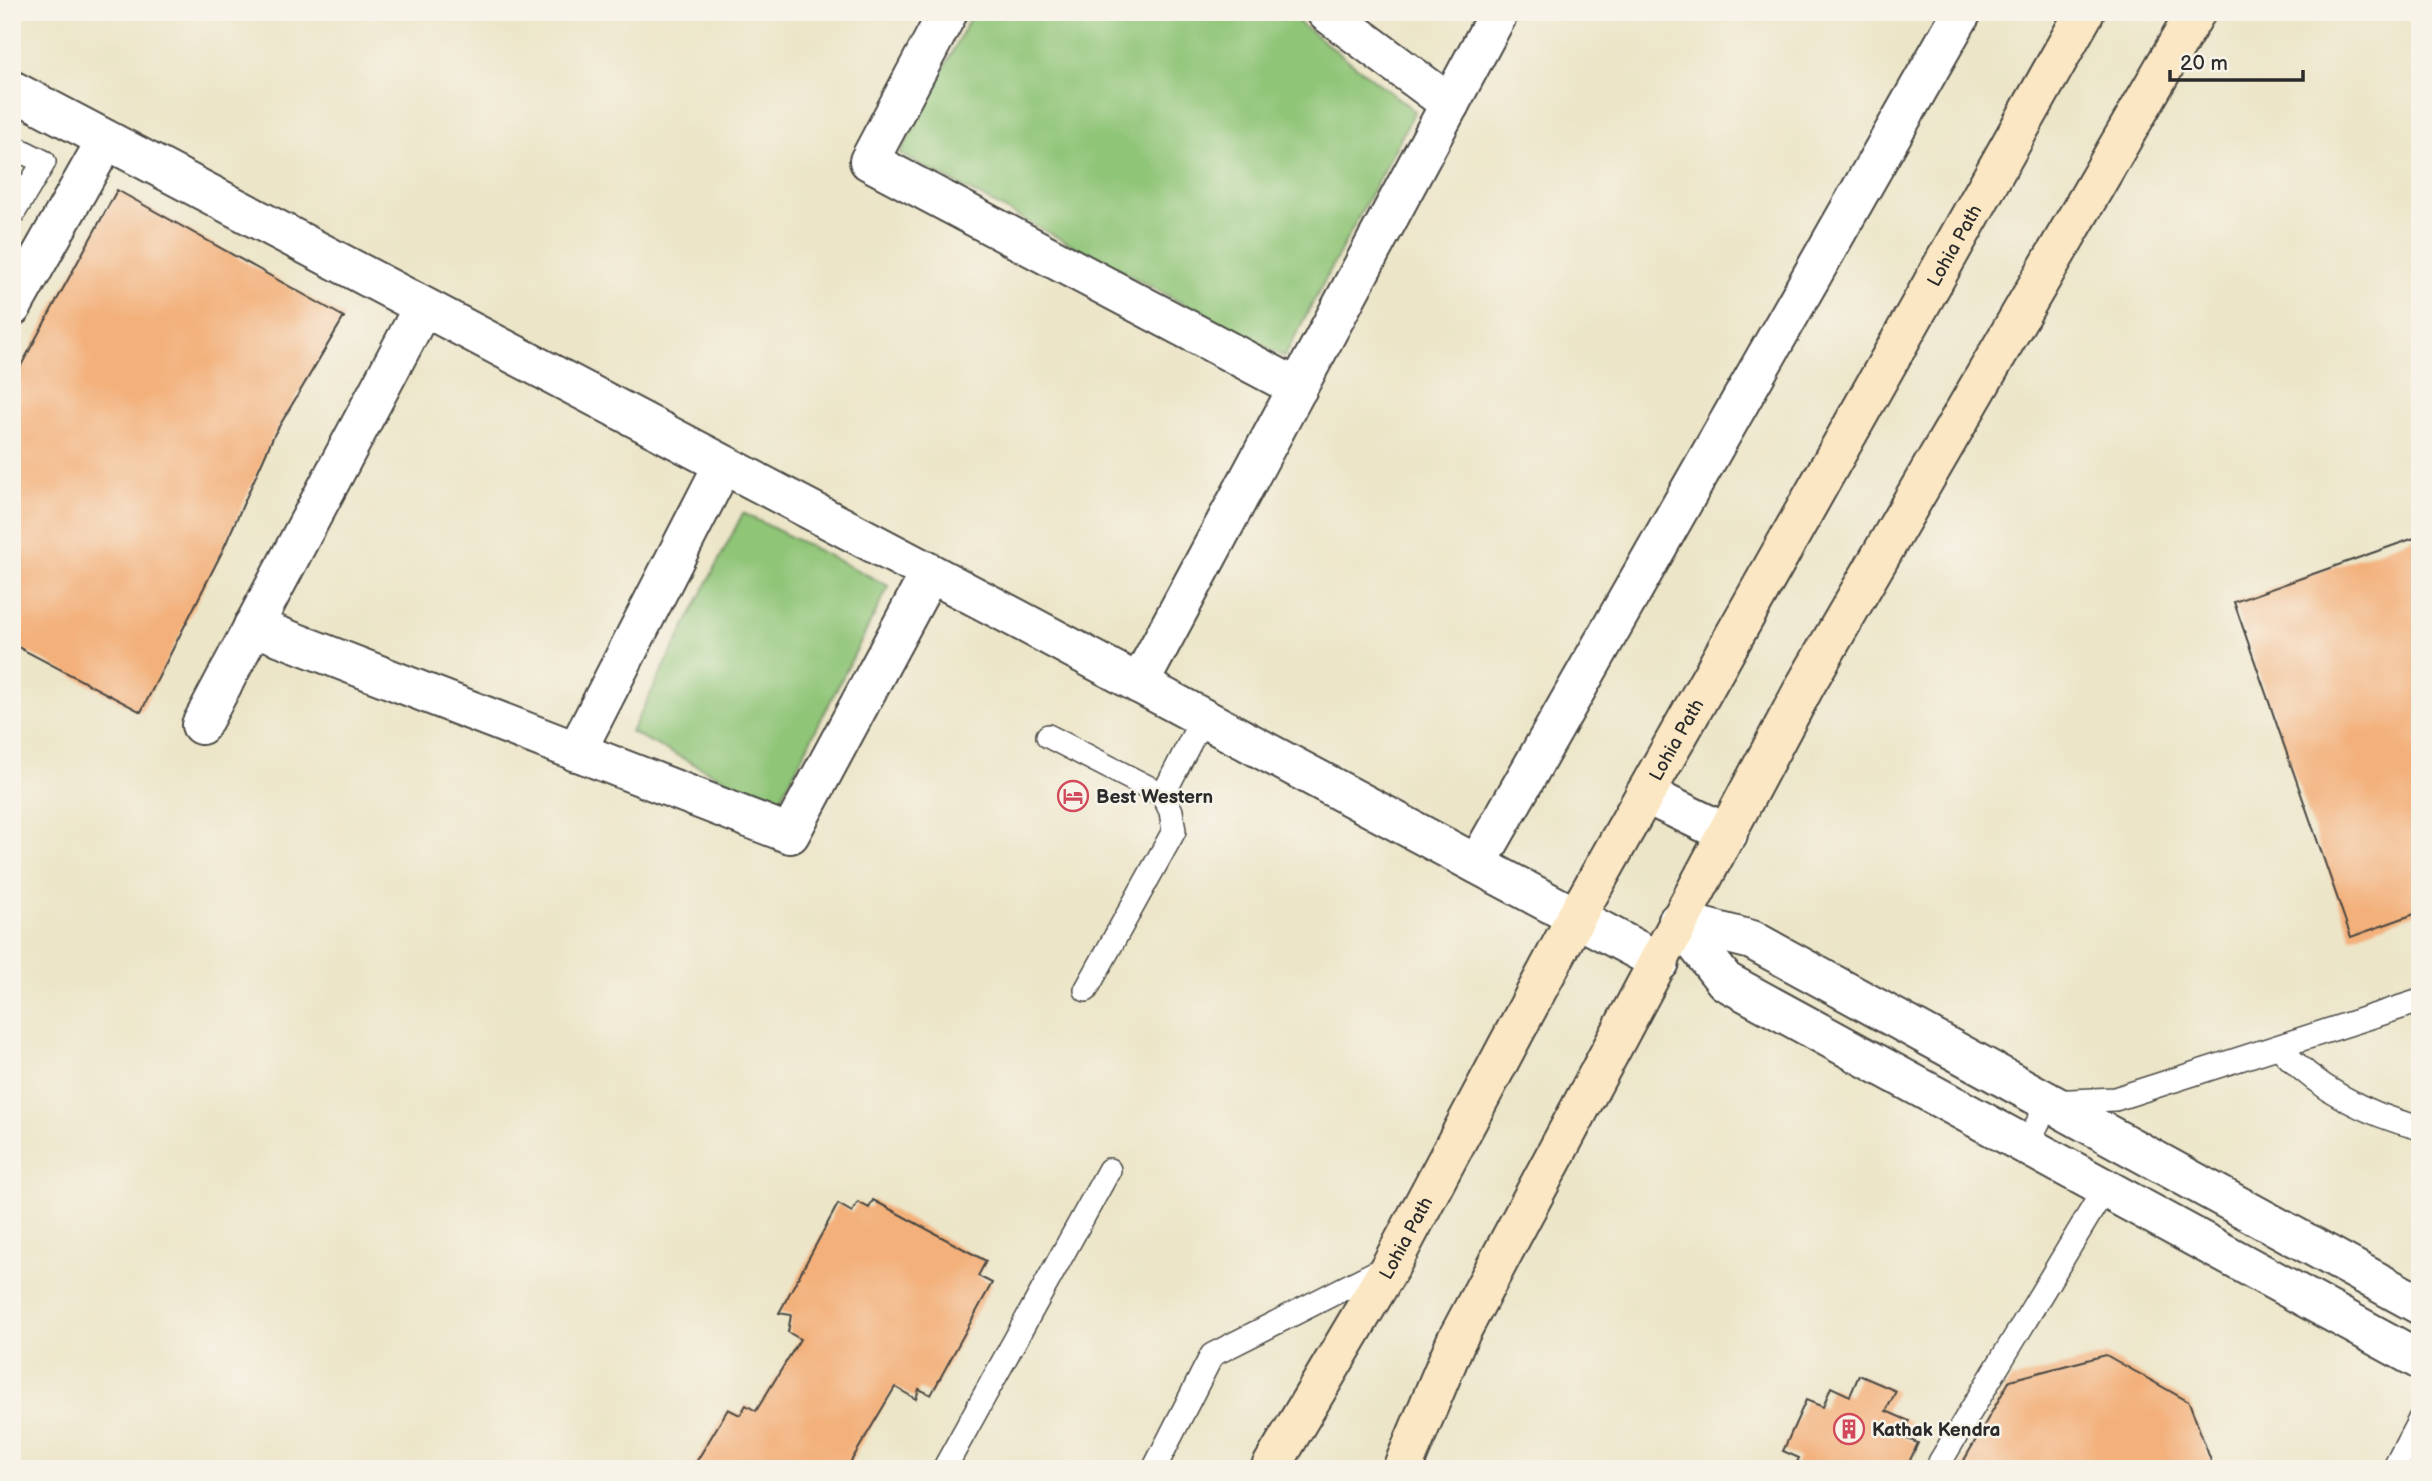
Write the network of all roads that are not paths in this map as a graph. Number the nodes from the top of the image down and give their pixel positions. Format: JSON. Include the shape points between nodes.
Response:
{"nodes":[{"id":1,"x":948,"y":12,"type":"edge"},
{"id":2,"x":1326,"y":12,"type":"edge"},
{"id":3,"x":1499,"y":12,"type":"edge"},
{"id":4,"x":1962,"y":12,"type":"edge"},
{"id":5,"x":2085,"y":12,"type":"edge"},
{"id":6,"x":2196,"y":12,"type":"edge"},
{"id":7,"x":12,"y":90,"type":"edge"},
{"id":8,"x":1450,"y":104,"type":"junction"},
{"id":9,"x":106,"y":140,"type":"junction"},
{"id":10,"x":12,"y":146,"type":"edge"},
{"id":11,"x":12,"y":215,"type":"edge"},
{"id":12,"x":12,"y":307,"type":"edge"},
{"id":13,"x":424,"y":307,"type":"junction"},
{"id":14,"x":1298,"y":388,"type":"junction"},
{"id":15,"x":723,"y":465,"type":"junction"},
{"id":16,"x":930,"y":573,"type":"junction"},
{"id":17,"x":253,"y":626,"type":"junction"},
{"id":18,"x":1139,"y":684,"type":"junction"},
{"id":19,"x":1202,"y":719,"type":"junction"},
{"id":20,"x":201,"y":725,"type":"dead end"},
{"id":21,"x":1048,"y":736,"type":"dead end"},
{"id":22,"x":576,"y":752,"type":"junction"},
{"id":23,"x":1645,"y":794,"type":"junction"},
{"id":24,"x":1163,"y":795,"type":"junction"},
{"id":25,"x":1728,"y":834,"type":"junction"},
{"id":26,"x":1477,"y":864,"type":"junction"},
{"id":27,"x":1576,"y":917,"type":"junction"},
{"id":28,"x":1678,"y":921,"type":"junction"},
{"id":29,"x":1660,"y":962,"type":"junction"},
{"id":30,"x":1086,"y":990,"type":"dead end"},
{"id":31,"x":2420,"y":1001,"type":"edge"},
{"id":32,"x":2279,"y":1046,"type":"junction"},
{"id":33,"x":2049,"y":1102,"type":"junction"},
{"id":34,"x":2420,"y":1128,"type":"edge"},
{"id":35,"x":2026,"y":1145,"type":"junction"},
{"id":36,"x":1109,"y":1171,"type":"dead end"},
{"id":37,"x":2105,"y":1188,"type":"junction"},
{"id":38,"x":1391,"y":1265,"type":"junction"},
{"id":39,"x":2420,"y":1304,"type":"edge"},
{"id":40,"x":2420,"y":1360,"type":"edge"},
{"id":41,"x":2420,"y":1419,"type":"edge"},
{"id":42,"x":1940,"y":1462,"type":"dead end"},
{"id":43,"x":944,"y":1469,"type":"edge"},
{"id":44,"x":1154,"y":1469,"type":"edge"},
{"id":45,"x":1270,"y":1469,"type":"edge"},
{"id":46,"x":1402,"y":1469,"type":"edge"},
{"id":47,"x":2394,"y":1469,"type":"edge"}],
"edges":[{"from":1,"to":14,"type":"street","via":[[869,161]]},
{"from":2,"to":8,"type":"street"},
{"from":3,"to":8,"type":"street"},
{"from":4,"to":26,"type":"street"},
{"from":5,"to":23,"type":"main road","name":"Lohia Path"},
{"from":6,"to":25,"type":"main road","via":[[1805,686]]},
{"from":7,"to":9,"type":"street"},
{"from":8,"to":14,"type":"street"},
{"from":9,"to":12,"type":"street"},
{"from":9,"to":13,"type":"street"},
{"from":10,"to":11,"type":"lane","via":[[44,162]]},
{"from":13,"to":15,"type":"street"},
{"from":13,"to":17,"type":"street"},
{"from":14,"to":18,"type":"street"},
{"from":15,"to":16,"type":"street"},
{"from":15,"to":22,"type":"street"},
{"from":16,"to":18,"type":"street"},
{"from":16,"to":22,"type":"street","via":[[790,834]]},
{"from":17,"to":20,"type":"street"},
{"from":17,"to":22,"type":"street"},
{"from":18,"to":19,"type":"street"},
{"from":19,"to":24,"type":"lane"},
{"from":19,"to":26,"type":"street"},
{"from":21,"to":24,"type":"lane"},
{"from":23,"to":25,"type":"street"},
{"from":23,"to":27,"type":"main road","name":"Lohia Path"},
{"from":24,"to":30,"type":"lane","via":[[1174,831]]},
{"from":25,"to":28,"type":"main road"},
{"from":26,"to":27,"type":"street"},
{"from":27,"to":29,"type":"street"},
{"from":27,"to":38,"type":"main road","name":"Lohia Path"},
{"from":28,"to":29,"type":"main road"},
{"from":28,"to":33,"type":"street","via":[[1752,940]]},
{"from":28,"to":35,"type":"street","via":[[1725,981]]},
{"from":29,"to":46,"type":"main road","via":[[1456,1341]]},
{"from":31,"to":32,"type":"lane"},
{"from":32,"to":33,"type":"lane","via":[[2115,1099]]},
{"from":32,"to":34,"type":"lane","via":[[2302,1072],[2344,1098],[2388,1120]]},
{"from":33,"to":35,"type":"lane"},
{"from":33,"to":39,"type":"street"},
{"from":35,"to":37,"type":"street"},
{"from":36,"to":43,"type":"lane"},
{"from":37,"to":40,"type":"street"},
{"from":37,"to":42,"type":"lane"},
{"from":38,"to":44,"type":"lane","via":[[1212,1355]]},
{"from":38,"to":45,"type":"main road","name":"Lohia Path"},
{"from":41,"to":47,"type":"lane"}]}
